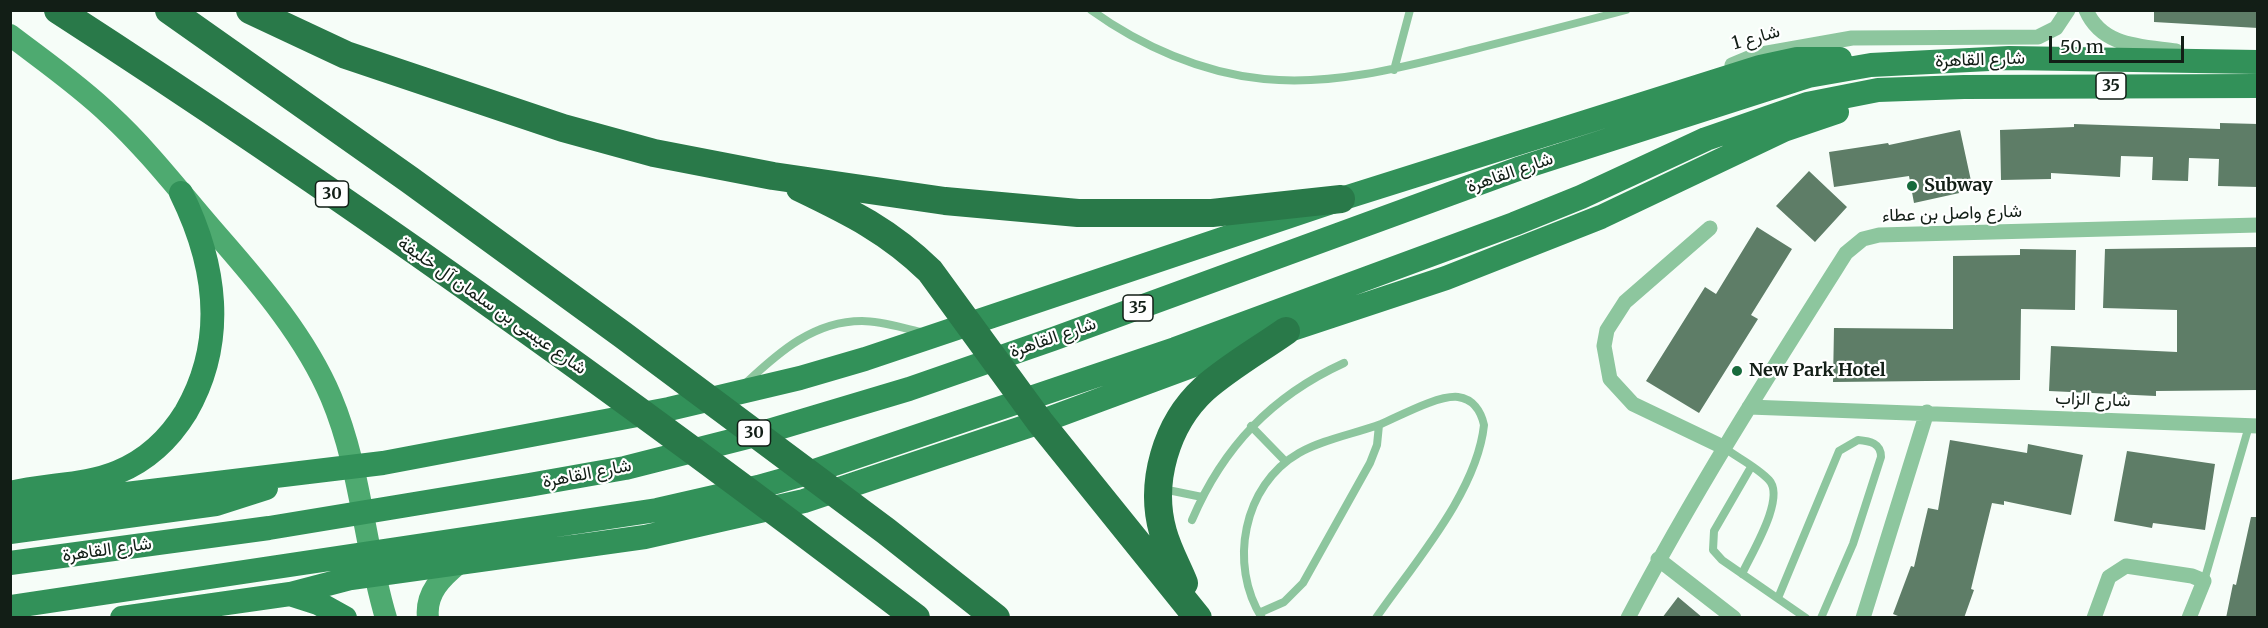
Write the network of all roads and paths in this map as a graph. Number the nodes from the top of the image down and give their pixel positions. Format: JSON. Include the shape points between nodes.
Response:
{"nodes":[{"id":1,"x":58,"y":10,"type":"edge"},
{"id":2,"x":168,"y":10,"type":"edge"},
{"id":3,"x":250,"y":10,"type":"edge"},
{"id":4,"x":1091,"y":10,"type":"edge"},
{"id":5,"x":1410,"y":10,"type":"edge"},
{"id":6,"x":1626,"y":10,"type":"edge"},
{"id":7,"x":2068,"y":10,"type":"edge"},
{"id":8,"x":2086,"y":10,"type":"edge"},
{"id":9,"x":10,"y":35,"type":"edge"},
{"id":10,"x":2216,"y":62,"type":"junction"},
{"id":11,"x":2258,"y":62,"type":"edge"},
{"id":12,"x":1871,"y":65,"type":"junction"},
{"id":13,"x":1394,"y":69,"type":"junction"},
{"id":14,"x":1701,"y":85,"type":"junction"},
{"id":15,"x":2258,"y":86,"type":"edge"},
{"id":16,"x":1964,"y":87,"type":"junction"},
{"id":17,"x":773,"y":176,"type":"junction"},
{"id":18,"x":181,"y":194,"type":"junction"},
{"id":19,"x":1341,"y":199,"type":"junction"},
{"id":20,"x":2258,"y":225,"type":"edge"},
{"id":21,"x":1710,"y":228,"type":"dead end"},
{"id":22,"x":970,"y":328,"type":"junction"},
{"id":23,"x":1286,"y":331,"type":"junction"},
{"id":24,"x":934,"y":335,"type":"junction"},
{"id":25,"x":1344,"y":363,"type":"dead end"},
{"id":26,"x":735,"y":393,"type":"junction"},
{"id":27,"x":1749,"y":407,"type":"junction"},
{"id":28,"x":1033,"y":412,"type":"junction"},
{"id":29,"x":1927,"y":412,"type":"junction"},
{"id":30,"x":1379,"y":425,"type":"junction"},
{"id":31,"x":1251,"y":426,"type":"junction"},
{"id":32,"x":2253,"y":426,"type":"edge"},
{"id":33,"x":1724,"y":447,"type":"junction"},
{"id":34,"x":1286,"y":462,"type":"junction"},
{"id":35,"x":1751,"y":467,"type":"junction"},
{"id":36,"x":356,"y":474,"type":"junction"},
{"id":37,"x":286,"y":477,"type":"junction"},
{"id":38,"x":1158,"y":488,"type":"junction"},
{"id":39,"x":10,"y":493,"type":"edge"},
{"id":40,"x":1202,"y":497,"type":"junction"},
{"id":41,"x":10,"y":508,"type":"edge"},
{"id":42,"x":1192,"y":520,"type":"dead end"},
{"id":43,"x":10,"y":532,"type":"edge"},
{"id":44,"x":1658,"y":560,"type":"junction"},
{"id":45,"x":10,"y":563,"type":"edge"},
{"id":46,"x":459,"y":563,"type":"junction"},
{"id":47,"x":374,"y":569,"type":"junction"},
{"id":48,"x":1742,"y":574,"type":"junction"},
{"id":49,"x":2204,"y":581,"type":"junction"},
{"id":50,"x":290,"y":594,"type":"junction"},
{"id":51,"x":1778,"y":598,"type":"junction"},
{"id":52,"x":10,"y":607,"type":"edge"},
{"id":53,"x":1261,"y":615,"type":"edge"},
{"id":54,"x":122,"y":618,"type":"edge"},
{"id":55,"x":345,"y":618,"type":"edge"},
{"id":56,"x":386,"y":618,"type":"edge"},
{"id":57,"x":428,"y":618,"type":"edge"},
{"id":58,"x":916,"y":618,"type":"edge"},
{"id":59,"x":996,"y":618,"type":"edge"},
{"id":60,"x":1199,"y":618,"type":"edge"},
{"id":61,"x":1376,"y":618,"type":"edge"},
{"id":62,"x":1628,"y":618,"type":"edge"},
{"id":63,"x":1734,"y":618,"type":"edge"},
{"id":64,"x":1806,"y":618,"type":"edge"},
{"id":65,"x":1821,"y":618,"type":"edge"},
{"id":66,"x":1863,"y":618,"type":"edge"},
{"id":67,"x":2094,"y":618,"type":"edge"},
{"id":68,"x":2189,"y":618,"type":"edge"}],
"edges":[{"from":1,"to":58,"type":"highway","name":"شارع عيسى بن سلمان آل خليفة","number":"30","via":[[372,221],[586,372]]},
{"from":2,"to":59,"type":"highway","number":"30","via":[[623,335]]},
{"from":3,"to":17,"type":"highway","via":[[346,55],[533,118],[654,153]]},
{"from":4,"to":13,"type":"lane","via":[[1154,47],[1225,72],[1263,79],[1311,80]]},
{"from":5,"to":13,"type":"lane"},
{"from":6,"to":13,"type":"lane"},
{"from":7,"to":14,"type":"street","name":"شارع 1","via":[[2056,28],[2038,37],[1881,37],[1813,43],[1742,61]]},
{"from":8,"to":10,"type":"street","via":[[2094,26],[2113,40]]},
{"from":9,"to":18,"type":"main road","via":[[109,113]]},
{"from":10,"to":11,"type":"main road","name":"شارع القاهرة","number":"35"},
{"from":10,"to":12,"type":"main road","name":"شارع القاهرة","number":"35","via":[[2009,58]]},
{"from":12,"to":14,"type":"main road","via":[[1797,59]]},
{"from":12,"to":45,"type":"main road","name":"شارع القاهرة","number":"35","via":[[1776,84],[1541,162],[1053,339],[830,414],[755,435],[626,468],[529,485],[269,528]]},
{"from":14,"to":19,"type":"main road"},
{"from":15,"to":16,"type":"main road","name":"شارع القاهرة","number":"35"},
{"from":16,"to":23,"type":"main road","name":"شارع القاهرة","number":"35","via":[[1858,106],[1802,123],[1601,217],[1446,278]]},
{"from":16,"to":52,"type":"main road","name":"شارع القاهرة","number":"35","via":[[1878,90],[1772,114],[1706,138],[1545,212],[1186,345],[758,488],[657,510]]},
{"from":17,"to":19,"type":"highway","via":[[945,201],[1078,213],[1212,213]]},
{"from":17,"to":22,"type":"highway","via":[[889,234],[930,271]]},
{"from":18,"to":36,"type":"main road","via":[[261,287],[310,358],[330,395]]},
{"from":18,"to":39,"type":"main road","via":[[205,254],[214,315],[208,362],[189,406],[160,445],[119,472]]},
{"from":19,"to":22,"type":"main road"},
{"from":20,"to":27,"type":"street","name":"شارع واصل بن عطاء","via":[[1879,235],[1863,239],[1846,253]]},
{"from":21,"to":33,"type":"street","via":[[1625,302],[1607,330],[1605,363],[1610,379],[1633,404]]},
{"from":22,"to":24,"type":"main road"},
{"from":22,"to":28,"type":"highway"},
{"from":23,"to":28,"type":"main road","name":"شارع القاهرة","number":"35"},
{"from":23,"to":38,"type":"highway","via":[[1219,377],[1188,407],[1167,446]]},
{"from":24,"to":26,"type":"main road","via":[[821,372]]},
{"from":24,"to":26,"type":"lane","via":[[863,321],[835,325],[792,343]]},
{"from":25,"to":31,"type":"lane","via":[[1294,389]]},
{"from":26,"to":36,"type":"main road"},
{"from":27,"to":29,"type":"street","name":"شارع الزاب"},
{"from":27,"to":33,"type":"street","name":"شارع واصل بن عطاء"},
{"from":28,"to":46,"type":"main road","name":"شارع القاهرة","number":"35","via":[[882,477],[725,521],[645,537]]},
{"from":28,"to":60,"type":"highway"},
{"from":29,"to":32,"type":"street","name":"شارع الزاب"},
{"from":29,"to":66,"type":"street"},
{"from":30,"to":34,"type":"lane","via":[[1311,447]]},
{"from":30,"to":53,"type":"lane","via":[[1370,463],[1303,583],[1284,602]]},
{"from":30,"to":61,"type":"lane","via":[[1449,397],[1459,397],[1476,406],[1484,424],[1475,458],[1454,504]]},
{"from":31,"to":34,"type":"lane"},
{"from":31,"to":40,"type":"lane","via":[[1224,459]]},
{"from":32,"to":49,"type":"lane"},
{"from":33,"to":35,"type":"lane"},
{"from":33,"to":44,"type":"street","name":"شارع واصل بن عطاء"},
{"from":34,"to":53,"type":"lane","via":[[1264,487],[1246,533],[1244,566]]},
{"from":35,"to":48,"type":"lane","via":[[1769,480],[1775,499]]},
{"from":35,"to":48,"type":"lane","via":[[1712,537],[1717,555]]},
{"from":36,"to":37,"type":"main road"},
{"from":36,"to":47,"type":"main road"},
{"from":37,"to":41,"type":"main road"},
{"from":37,"to":43,"type":"main road","via":[[252,494],[216,504]]},
{"from":38,"to":40,"type":"lane"},
{"from":38,"to":60,"type":"highway","via":[[1163,531]]},
{"from":40,"to":42,"type":"lane"},
{"from":44,"to":62,"type":"street","name":"شارع واصل بن عطاء"},
{"from":44,"to":63,"type":"street"},
{"from":46,"to":47,"type":"main road","name":"شارع القاهرة"},
{"from":46,"to":57,"type":"main road","via":[[434,590]]},
{"from":47,"to":50,"type":"main road","name":"شارع القاهرة"},
{"from":47,"to":56,"type":"main road"},
{"from":48,"to":51,"type":"lane"},
{"from":49,"to":67,"type":"street","via":[[2126,566],[2109,577]]},
{"from":49,"to":68,"type":"street"},
{"from":50,"to":54,"type":"main road","name":"شارع القاهرة"},
{"from":50,"to":55,"type":"main road"},
{"from":51,"to":64,"type":"lane"},
{"from":51,"to":65,"type":"lane","via":[[1839,452],[1858,440],[1873,442],[1880,448],[1881,458],[1853,544]]}]}
